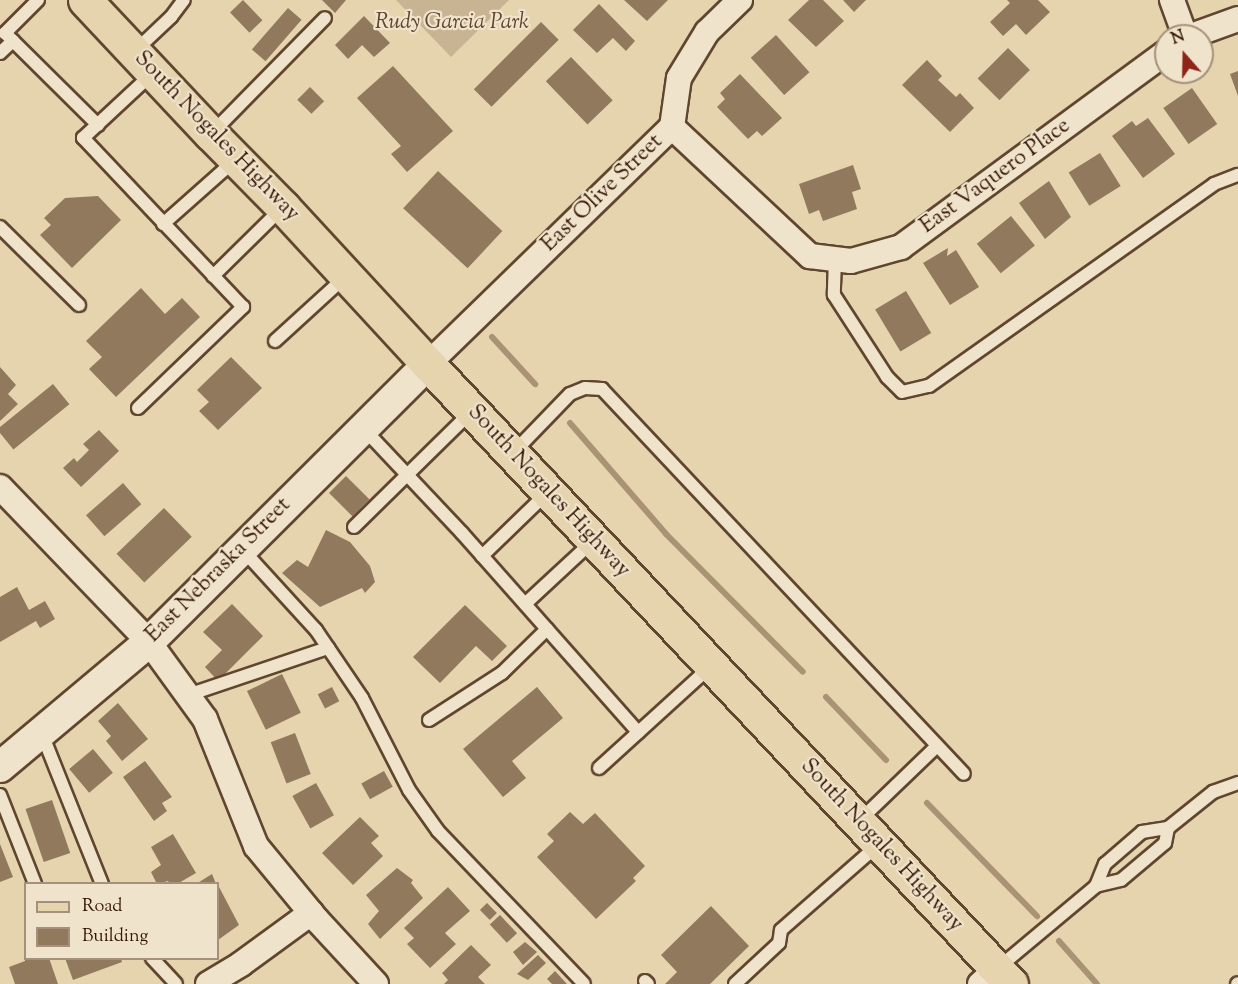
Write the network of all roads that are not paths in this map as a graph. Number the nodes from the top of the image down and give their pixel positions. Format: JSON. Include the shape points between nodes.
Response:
{"nodes":[{"id":1,"x":38,"y":0,"type":"edge"},
{"id":2,"x":184,"y":0,"type":"edge"},
{"id":3,"x":740,"y":0,"type":"edge"},
{"id":4,"x":1172,"y":0,"type":"edge"},
{"id":5,"x":88,"y":1,"type":"edge"},
{"id":6,"x":325,"y":18,"type":"dead end"},
{"id":7,"x":1238,"y":20,"type":"edge"},
{"id":8,"x":1181,"y":24,"type":"edge"},
{"id":9,"x":1214,"y":28,"type":"edge"},
{"id":10,"x":6,"y":33,"type":"edge"},
{"id":11,"x":0,"y":53,"type":"edge"},
{"id":12,"x":1154,"y":61,"type":"edge"},
{"id":13,"x":144,"y":62,"type":"junction"},
{"id":14,"x":98,"y":125,"type":"junction"},
{"id":15,"x":672,"y":127,"type":"junction"},
{"id":16,"x":211,"y":134,"type":"junction"},
{"id":17,"x":236,"y":160,"type":"junction"},
{"id":18,"x":1238,"y":176,"type":"edge"},
{"id":19,"x":283,"y":207,"type":"junction"},
{"id":20,"x":163,"y":224,"type":"junction"},
{"id":21,"x":0,"y":227,"type":"edge"},
{"id":22,"x":835,"y":259,"type":"junction"},
{"id":23,"x":213,"y":276,"type":"junction"},
{"id":24,"x":346,"y":276,"type":"junction"},
{"id":25,"x":79,"y":305,"type":"dead end"},
{"id":26,"x":275,"y":341,"type":"dead end"},
{"id":27,"x":428,"y":364,"type":"junction"},
{"id":28,"x":138,"y":408,"type":"dead end"},
{"id":29,"x":472,"y":411,"type":"junction"},
{"id":30,"x":362,"y":427,"type":"junction"},
{"id":31,"x":512,"y":454,"type":"junction"},
{"id":32,"x":408,"y":474,"type":"junction"},
{"id":33,"x":0,"y":487,"type":"edge"},
{"id":34,"x":548,"y":492,"type":"junction"},
{"id":35,"x":354,"y":527,"type":"dead end"},
{"id":36,"x":593,"y":541,"type":"junction"},
{"id":37,"x":242,"y":549,"type":"junction"},
{"id":38,"x":482,"y":556,"type":"junction"},
{"id":39,"x":525,"y":604,"type":"junction"},
{"id":40,"x":547,"y":629,"type":"junction"},
{"id":41,"x":149,"y":642,"type":"junction"},
{"id":42,"x":328,"y":648,"type":"junction"},
{"id":43,"x":711,"y":666,"type":"junction"},
{"id":44,"x":188,"y":695,"type":"junction"},
{"id":45,"x":429,"y":720,"type":"dead end"},
{"id":46,"x":41,"y":732,"type":"junction"},
{"id":47,"x":639,"y":732,"type":"junction"},
{"id":48,"x":937,"y":746,"type":"junction"},
{"id":49,"x":0,"y":767,"type":"edge"},
{"id":50,"x":599,"y":768,"type":"dead end"},
{"id":51,"x":964,"y":774,"type":"dead end"},
{"id":52,"x":1237,"y":784,"type":"edge"},
{"id":53,"x":0,"y":795,"type":"edge"},
{"id":54,"x":1168,"y":828,"type":"junction"},
{"id":55,"x":868,"y":833,"type":"junction"},
{"id":56,"x":34,"y":882,"type":"edge"},
{"id":57,"x":101,"y":882,"type":"edge"},
{"id":58,"x":1096,"y":886,"type":"junction"},
{"id":59,"x":311,"y":913,"type":"junction"},
{"id":60,"x":154,"y":960,"type":"edge"},
{"id":61,"x":996,"y":979,"type":"edge"},
{"id":62,"x":176,"y":984,"type":"edge"},
{"id":63,"x":208,"y":984,"type":"edge"},
{"id":64,"x":376,"y":984,"type":"edge"},
{"id":65,"x":584,"y":984,"type":"edge"},
{"id":66,"x":735,"y":984,"type":"edge"}],
"edges":[{"from":1,"to":10,"type":"lane"},
{"from":2,"to":13,"type":"lane"},
{"from":3,"to":15,"type":"street","name":"East Olive Street","via":[[707,32],[679,78]]},
{"from":4,"to":8,"type":"street"},
{"from":5,"to":13,"type":"main road","name":"South Nogales Highway"},
{"from":6,"to":16,"type":"lane"},
{"from":7,"to":9,"type":"street"},
{"from":10,"to":11,"type":"lane"},
{"from":10,"to":14,"type":"lane"},
{"from":12,"to":22,"type":"street","name":"East Vaquero Place","via":[[901,247],[851,261]]},
{"from":13,"to":14,"type":"lane"},
{"from":13,"to":16,"type":"main road","name":"South Nogales Highway"},
{"from":14,"to":20,"type":"lane","via":[[83,138]]},
{"from":15,"to":22,"type":"street","name":"East Vaquero Place","via":[[810,256]]},
{"from":15,"to":27,"type":"street","name":"East Olive Street"},
{"from":16,"to":17,"type":"main road","name":"South Nogales Highway"},
{"from":17,"to":19,"type":"main road","name":"South Nogales Highway"},
{"from":17,"to":20,"type":"lane"},
{"from":18,"to":22,"type":"lane","via":[[1214,184],[929,386],[902,392],[887,377],[834,295]]},
{"from":19,"to":23,"type":"lane"},
{"from":19,"to":24,"type":"main road","name":"South Nogales Highway"},
{"from":20,"to":23,"type":"lane"},
{"from":21,"to":25,"type":"lane"},
{"from":23,"to":28,"type":"lane","via":[[243,307]]},
{"from":24,"to":26,"type":"lane"},
{"from":24,"to":27,"type":"main road","name":"South Nogales Highway"},
{"from":27,"to":29,"type":"main road","name":"South Nogales Highway"},
{"from":27,"to":30,"type":"street","name":"East Nebraska Street"},
{"from":29,"to":31,"type":"main road","name":"South Nogales Highway"},
{"from":29,"to":32,"type":"lane"},
{"from":30,"to":32,"type":"lane"},
{"from":30,"to":37,"type":"street","name":"East Nebraska Street"},
{"from":31,"to":34,"type":"main road","name":"South Nogales Highway"},
{"from":31,"to":48,"type":"lane","via":[[570,394],[585,388],[602,389]]},
{"from":32,"to":35,"type":"lane"},
{"from":32,"to":38,"type":"lane"},
{"from":33,"to":41,"type":"street"},
{"from":34,"to":36,"type":"main road","name":"South Nogales Highway"},
{"from":34,"to":38,"type":"lane"},
{"from":36,"to":39,"type":"lane"},
{"from":36,"to":43,"type":"main road","name":"South Nogales Highway"},
{"from":37,"to":41,"type":"street","name":"East Nebraska Street"},
{"from":37,"to":42,"type":"lane"},
{"from":38,"to":39,"type":"lane"},
{"from":39,"to":40,"type":"lane"},
{"from":40,"to":45,"type":"lane","via":[[502,673]]},
{"from":40,"to":47,"type":"lane"},
{"from":41,"to":44,"type":"street"},
{"from":41,"to":46,"type":"street","name":"East Nebraska Street"},
{"from":42,"to":44,"type":"lane"},
{"from":42,"to":65,"type":"lane","via":[[362,698],[410,790],[438,831]]},
{"from":43,"to":47,"type":"lane"},
{"from":43,"to":55,"type":"main road","name":"South Nogales Highway"},
{"from":44,"to":59,"type":"street","via":[[205,719],[256,846]]},
{"from":46,"to":49,"type":"street","name":"East Nebraska Street"},
{"from":46,"to":57,"type":"lane"},
{"from":47,"to":50,"type":"lane"},
{"from":48,"to":51,"type":"lane"},
{"from":48,"to":55,"type":"lane"},
{"from":52,"to":54,"type":"lane","via":[[1213,792]]},
{"from":53,"to":56,"type":"lane"},
{"from":54,"to":58,"type":"lane","via":[[1165,843],[1121,880]]},
{"from":54,"to":58,"type":"lane","via":[[1142,832],[1105,864]]},
{"from":55,"to":61,"type":"main road","name":"South Nogales Highway"},
{"from":55,"to":66,"type":"lane","via":[[781,930],[779,943]]},
{"from":58,"to":61,"type":"lane"},
{"from":59,"to":63,"type":"street"},
{"from":59,"to":64,"type":"street"},
{"from":60,"to":62,"type":"lane"}]}
